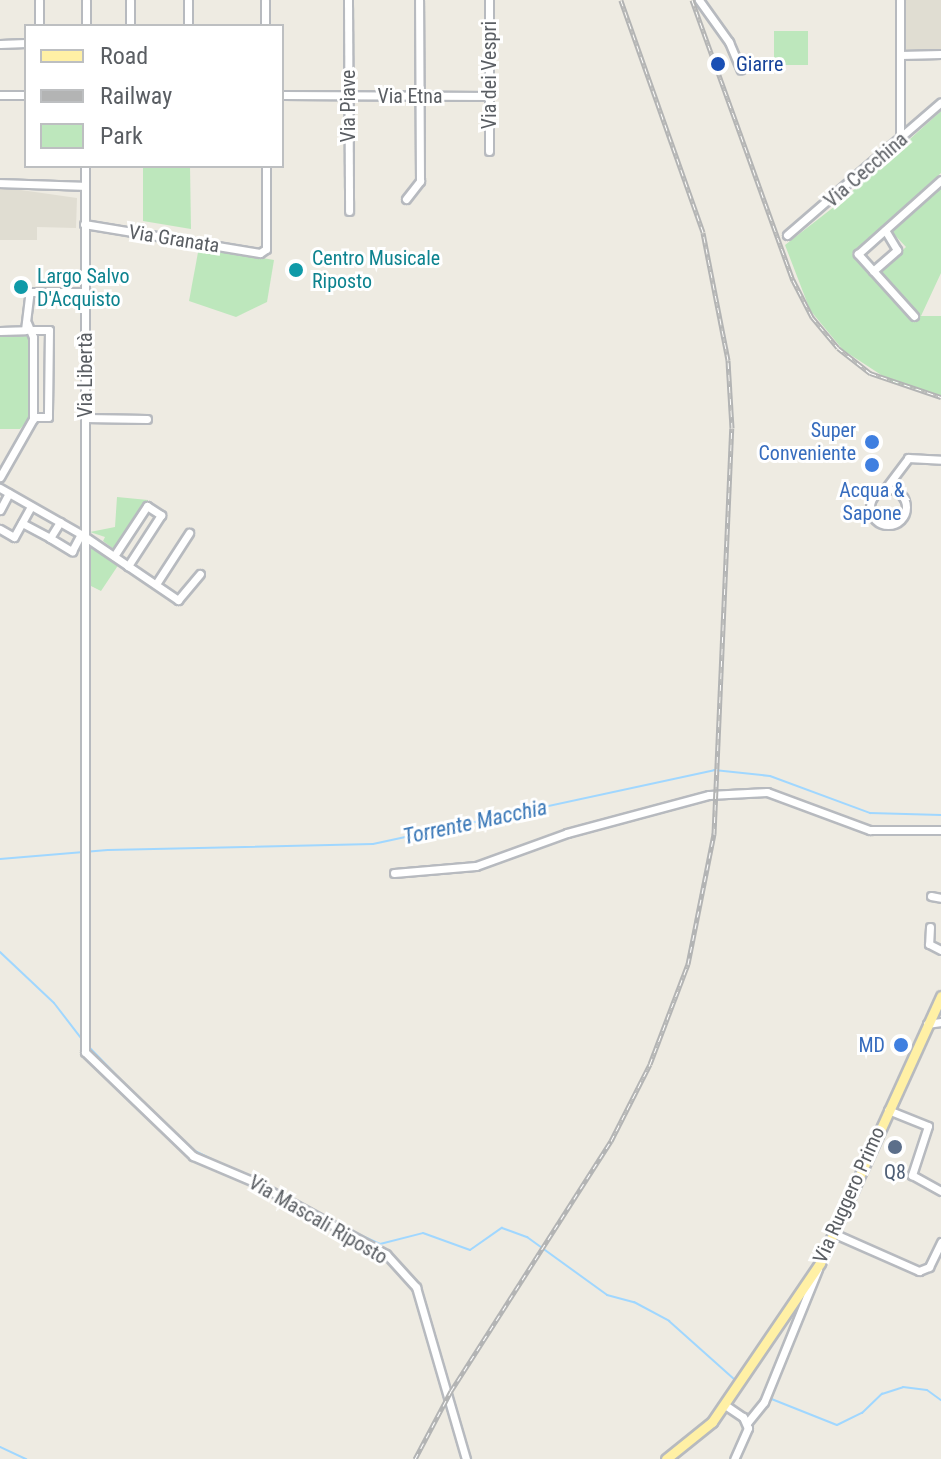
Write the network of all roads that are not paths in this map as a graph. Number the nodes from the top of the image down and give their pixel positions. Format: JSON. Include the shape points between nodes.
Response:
{"nodes":[{"id":1,"x":39,"y":0,"type":"edge"},
{"id":2,"x":86,"y":0,"type":"edge"},
{"id":3,"x":130,"y":0,"type":"edge"},
{"id":4,"x":188,"y":0,"type":"edge"},
{"id":5,"x":265,"y":0,"type":"edge"},
{"id":6,"x":348,"y":0,"type":"edge"},
{"id":7,"x":419,"y":0,"type":"edge"},
{"id":8,"x":489,"y":0,"type":"edge"},
{"id":9,"x":699,"y":0,"type":"edge"},
{"id":10,"x":900,"y":0,"type":"edge"},
{"id":11,"x":39,"y":24,"type":"edge"},
{"id":12,"x":86,"y":24,"type":"edge"},
{"id":13,"x":130,"y":24,"type":"edge"},
{"id":14,"x":188,"y":24,"type":"edge"},
{"id":15,"x":265,"y":24,"type":"edge"},
{"id":16,"x":24,"y":43,"type":"edge"},
{"id":17,"x":0,"y":44,"type":"edge"},
{"id":18,"x":941,"y":54,"type":"edge"},
{"id":19,"x":900,"y":55,"type":"junction"},
{"id":20,"x":741,"y":70,"type":"dead end"},
{"id":21,"x":0,"y":95,"type":"edge"},
{"id":22,"x":24,"y":95,"type":"edge"},
{"id":23,"x":284,"y":95,"type":"edge"},
{"id":24,"x":347,"y":95,"type":"junction"},
{"id":25,"x":420,"y":96,"type":"junction"},
{"id":26,"x":489,"y":96,"type":"junction"},
{"id":27,"x":941,"y":102,"type":"edge"},
{"id":28,"x":900,"y":143,"type":"junction"},
{"id":29,"x":489,"y":151,"type":"dead end"},
{"id":30,"x":85,"y":168,"type":"edge"},
{"id":31,"x":266,"y":168,"type":"edge"},
{"id":32,"x":941,"y":180,"type":"edge"},
{"id":33,"x":0,"y":183,"type":"edge"},
{"id":34,"x":85,"y":186,"type":"junction"},
{"id":35,"x":406,"y":199,"type":"dead end"},
{"id":36,"x":349,"y":211,"type":"dead end"},
{"id":37,"x":84,"y":224,"type":"junction"},
{"id":38,"x":885,"y":230,"type":"junction"},
{"id":39,"x":787,"y":235,"type":"dead end"},
{"id":40,"x":873,"y":271,"type":"junction"},
{"id":41,"x":86,"y":292,"type":"junction"},
{"id":42,"x":914,"y":316,"type":"dead end"},
{"id":43,"x":29,"y":327,"type":"junction"},
{"id":44,"x":0,"y":331,"type":"edge"},
{"id":45,"x":33,"y":417,"type":"junction"},
{"id":46,"x":85,"y":418,"type":"junction"},
{"id":47,"x":147,"y":419,"type":"dead end"},
{"id":48,"x":941,"y":460,"type":"edge"},
{"id":49,"x":0,"y":477,"type":"edge"},
{"id":50,"x":0,"y":488,"type":"edge"},
{"id":51,"x":885,"y":489,"type":"junction"},
{"id":52,"x":9,"y":493,"type":"junction"},
{"id":53,"x":31,"y":506,"type":"junction"},
{"id":54,"x":0,"y":510,"type":"edge"},
{"id":55,"x":60,"y":522,"type":"junction"},
{"id":56,"x":22,"y":523,"type":"junction"},
{"id":57,"x":0,"y":529,"type":"edge"},
{"id":58,"x":189,"y":533,"type":"dead end"},
{"id":59,"x":83,"y":535,"type":"junction"},
{"id":60,"x":50,"y":538,"type":"junction"},
{"id":61,"x":114,"y":556,"type":"junction"},
{"id":62,"x":128,"y":566,"type":"junction"},
{"id":63,"x":200,"y":574,"type":"dead end"},
{"id":64,"x":156,"y":584,"type":"junction"},
{"id":65,"x":941,"y":830,"type":"edge"},
{"id":66,"x":394,"y":873,"type":"dead end"},
{"id":67,"x":931,"y":896,"type":"dead end"},
{"id":68,"x":941,"y":898,"type":"edge"},
{"id":69,"x":930,"y":927,"type":"dead end"},
{"id":70,"x":941,"y":950,"type":"edge"},
{"id":71,"x":940,"y":1001,"type":"edge"},
{"id":72,"x":941,"y":1022,"type":"edge"},
{"id":73,"x":927,"y":1024,"type":"junction"},
{"id":74,"x":888,"y":1110,"type":"junction"},
{"id":75,"x":941,"y":1191,"type":"edge"},
{"id":76,"x":835,"y":1234,"type":"junction"},
{"id":77,"x":941,"y":1242,"type":"edge"},
{"id":78,"x":820,"y":1263,"type":"junction"},
{"id":79,"x":725,"y":1405,"type":"junction"},
{"id":80,"x":747,"y":1423,"type":"junction"},
{"id":81,"x":466,"y":1459,"type":"edge"},
{"id":82,"x":666,"y":1459,"type":"edge"},
{"id":83,"x":734,"y":1459,"type":"edge"}],
"edges":[{"from":1,"to":11,"type":"street"},
{"from":2,"to":12,"type":"street"},
{"from":3,"to":13,"type":"street"},
{"from":4,"to":14,"type":"street"},
{"from":5,"to":15,"type":"street"},
{"from":6,"to":24,"type":"street","name":"Via Piave"},
{"from":7,"to":25,"type":"street"},
{"from":8,"to":26,"type":"street","name":"Via dei Vespri"},
{"from":9,"to":20,"type":"street","via":[[729,42]]},
{"from":10,"to":19,"type":"street"},
{"from":16,"to":17,"type":"street"},
{"from":18,"to":19,"type":"street"},
{"from":19,"to":28,"type":"street"},
{"from":21,"to":22,"type":"street"},
{"from":23,"to":24,"type":"street","name":"Via Etna"},
{"from":24,"to":25,"type":"street","name":"Via Etna"},
{"from":24,"to":36,"type":"street","name":"Via Piave"},
{"from":25,"to":26,"type":"street","name":"Via Etna"},
{"from":25,"to":35,"type":"street","via":[[420,181]]},
{"from":26,"to":29,"type":"street","name":"Via dei Vespri"},
{"from":27,"to":28,"type":"street","name":"Via Cecchina"},
{"from":28,"to":39,"type":"street","name":"Via Cecchina"},
{"from":30,"to":34,"type":"street","name":"Via Libertà"},
{"from":31,"to":37,"type":"street","name":"Via Granata","via":[[264,251]]},
{"from":32,"to":38,"type":"street"},
{"from":33,"to":34,"type":"street"},
{"from":34,"to":37,"type":"street","name":"Via Libertà"},
{"from":37,"to":41,"type":"street","name":"Via Libertà"},
{"from":38,"to":40,"type":"street","via":[[897,250]]},
{"from":38,"to":40,"type":"street","via":[[858,254]]},
{"from":40,"to":42,"type":"street"},
{"from":41,"to":43,"type":"street","via":[[30,292]]},
{"from":41,"to":46,"type":"street","name":"Via Libertà"},
{"from":43,"to":44,"type":"street"},
{"from":43,"to":45,"type":"street"},
{"from":43,"to":45,"type":"street","via":[[49,330],[48,417]]},
{"from":45,"to":49,"type":"street"},
{"from":46,"to":47,"type":"street"},
{"from":46,"to":59,"type":"street","name":"Via Libertà"},
{"from":48,"to":51,"type":"street","via":[[908,458]]},
{"from":50,"to":52,"type":"street"},
{"from":51,"to":51,"type":"street","via":[[871,496],[870,508],[884,524],[903,522],[905,502]]},
{"from":52,"to":53,"type":"street"},
{"from":52,"to":54,"type":"street"},
{"from":53,"to":55,"type":"street"},
{"from":53,"to":56,"type":"street"},
{"from":55,"to":59,"type":"street"},
{"from":55,"to":60,"type":"street"},
{"from":56,"to":57,"type":"street","via":[[14,537]]},
{"from":56,"to":60,"type":"street"},
{"from":58,"to":64,"type":"street"},
{"from":59,"to":60,"type":"street","via":[[72,551]]},
{"from":59,"to":61,"type":"street"},
{"from":59,"to":81,"type":"street","name":"Via Mascali Riposto","via":[[88,1057],[193,1156],[252,1181],[386,1254],[416,1287]]},
{"from":61,"to":62,"type":"street"},
{"from":61,"to":62,"type":"street","via":[[147,506],[161,515]]},
{"from":62,"to":64,"type":"street"},
{"from":63,"to":64,"type":"street","via":[[178,600]]},
{"from":65,"to":66,"type":"street","via":[[870,830],[777,794],[720,794],[627,815],[476,866]]},
{"from":67,"to":68,"type":"street"},
{"from":69,"to":70,"type":"street","via":[[930,946]]},
{"from":71,"to":73,"type":"main road","name":"Via Ruggero Primo"},
{"from":72,"to":73,"type":"street"},
{"from":73,"to":74,"type":"main road","name":"Via Ruggero Primo"},
{"from":74,"to":75,"type":"street","via":[[928,1126],[912,1175]]},
{"from":74,"to":76,"type":"main road","name":"Via Ruggero Primo"},
{"from":76,"to":77,"type":"street","via":[[919,1271],[929,1267]]},
{"from":76,"to":78,"type":"main road","name":"Via Ruggero Primo"},
{"from":78,"to":79,"type":"main road","name":"Via Ruggero Primo"},
{"from":78,"to":80,"type":"street","via":[[764,1402]]},
{"from":79,"to":80,"type":"street"},
{"from":79,"to":82,"type":"main road","name":"Via Ruggero Primo","via":[[702,1432]]},
{"from":80,"to":83,"type":"street"}]}
